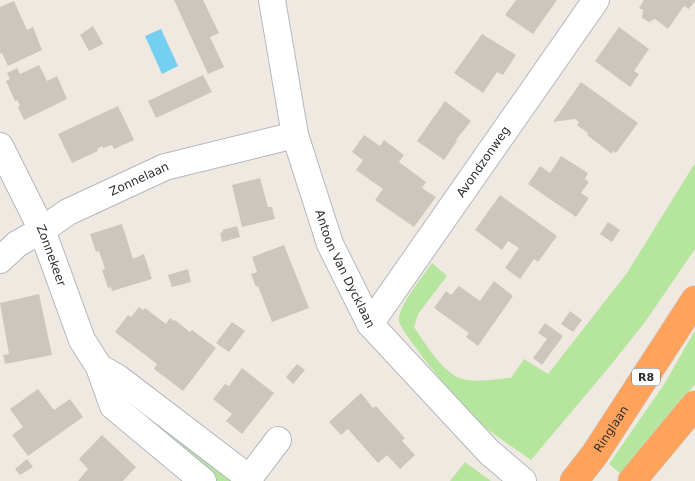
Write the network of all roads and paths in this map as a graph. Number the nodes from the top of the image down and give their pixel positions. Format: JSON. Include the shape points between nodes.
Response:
{"nodes":[{"id":1,"x":272,"y":0,"type":"edge"},
{"id":2,"x":596,"y":0,"type":"edge"},
{"id":3,"x":295,"y":135,"type":"junction"},
{"id":4,"x":0,"y":146,"type":"edge"},
{"id":5,"x":42,"y":230,"type":"junction"},
{"id":6,"x":0,"y":260,"type":"edge"},
{"id":7,"x":695,"y":300,"type":"edge"},
{"id":8,"x":370,"y":324,"type":"junction"},
{"id":9,"x":99,"y":368,"type":"junction"},
{"id":10,"x":695,"y":405,"type":"edge"},
{"id":11,"x":278,"y":440,"type":"dead end"},
{"id":12,"x":248,"y":480,"type":"edge"},
{"id":13,"x":203,"y":481,"type":"edge"},
{"id":14,"x":524,"y":481,"type":"edge"},
{"id":15,"x":574,"y":481,"type":"edge"},
{"id":16,"x":632,"y":481,"type":"edge"}],
"edges":[{"from":1,"to":3,"type":"street","name":"Antoon Van Dycklaan"},
{"from":2,"to":8,"type":"street","name":"Avondzonweg"},
{"from":3,"to":5,"type":"street","name":"Zonnelaan","via":[[165,167],[68,212]]},
{"from":3,"to":8,"type":"street","name":"Antoon Van Dycklaan","via":[[330,244]]},
{"from":4,"to":5,"type":"street","name":"Zonnekeer"},
{"from":5,"to":6,"type":"street","name":"Zonnelaan","via":[[17,244]]},
{"from":5,"to":9,"type":"street","name":"Zonnekeer","via":[[82,340]]},
{"from":7,"to":15,"type":"highway","name":"Ringlaan","number":"R8"},
{"from":8,"to":14,"type":"street","name":"Antoon Van Dycklaan","via":[[489,452]]},
{"from":9,"to":12,"type":"street","name":"Zonnekeer","via":[[118,378]]},
{"from":9,"to":13,"type":"street","name":"Zonnekeer","via":[[113,406]]},
{"from":10,"to":16,"type":"highway"},
{"from":11,"to":12,"type":"street","name":"Zonnekeer"}]}
